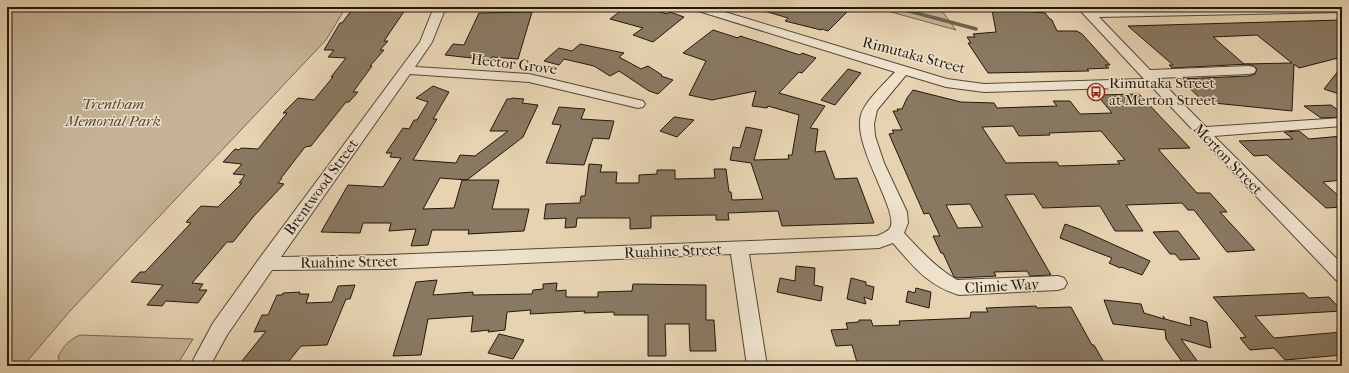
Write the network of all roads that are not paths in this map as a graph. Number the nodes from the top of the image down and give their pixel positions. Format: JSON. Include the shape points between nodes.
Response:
{"nodes":[{"id":1,"x":440,"y":7,"type":"edge"},
{"id":2,"x":696,"y":7,"type":"edge"},
{"id":3,"x":1342,"y":9,"type":"edge"},
{"id":4,"x":1087,"y":11,"type":"edge"},
{"id":5,"x":407,"y":70,"type":"junction"},
{"id":6,"x":1249,"y":70,"type":"dead end"},
{"id":7,"x":902,"y":71,"type":"junction"},
{"id":8,"x":1151,"y":79,"type":"junction"},
{"id":9,"x":638,"y":104,"type":"dead end"},
{"id":10,"x":1342,"y":122,"type":"edge"},
{"id":11,"x":1202,"y":132,"type":"junction"},
{"id":12,"x":895,"y":234,"type":"junction"},
{"id":13,"x":738,"y":249,"type":"junction"},
{"id":14,"x":265,"y":264,"type":"junction"},
{"id":15,"x":1342,"y":275,"type":"edge"},
{"id":16,"x":1058,"y":283,"type":"dead end"},
{"id":17,"x":200,"y":366,"type":"edge"},
{"id":18,"x":758,"y":366,"type":"edge"}],
"edges":[{"from":1,"to":5,"type":"street","name":"Brentwood Street","via":[[426,42]]},
{"from":2,"to":7,"type":"street","name":"Rimutaka Street"},
{"from":3,"to":4,"type":"street"},
{"from":4,"to":8,"type":"street","name":"Merton Street"},
{"from":5,"to":9,"type":"street","name":"Hector Grove","via":[[529,78]]},
{"from":5,"to":14,"type":"street","name":"Brentwood Street"},
{"from":6,"to":8,"type":"street","name":"Rimutaka Street"},
{"from":7,"to":8,"type":"street","name":"Rimutaka Street","via":[[946,83],[984,88]]},
{"from":7,"to":12,"type":"street","via":[[868,113],[866,130],[899,212],[901,221]]},
{"from":8,"to":11,"type":"street","name":"Merton Street"},
{"from":10,"to":11,"type":"street"},
{"from":11,"to":15,"type":"street","name":"Merton Street"},
{"from":12,"to":13,"type":"street","name":"Ruahine Street","via":[[878,242]]},
{"from":12,"to":16,"type":"street","name":"Climie Way","via":[[941,280],[953,287]]},
{"from":13,"to":14,"type":"street","name":"Ruahine Street"},
{"from":13,"to":18,"type":"street"},
{"from":14,"to":17,"type":"street","name":"Brentwood Street","via":[[220,329]]}]}
